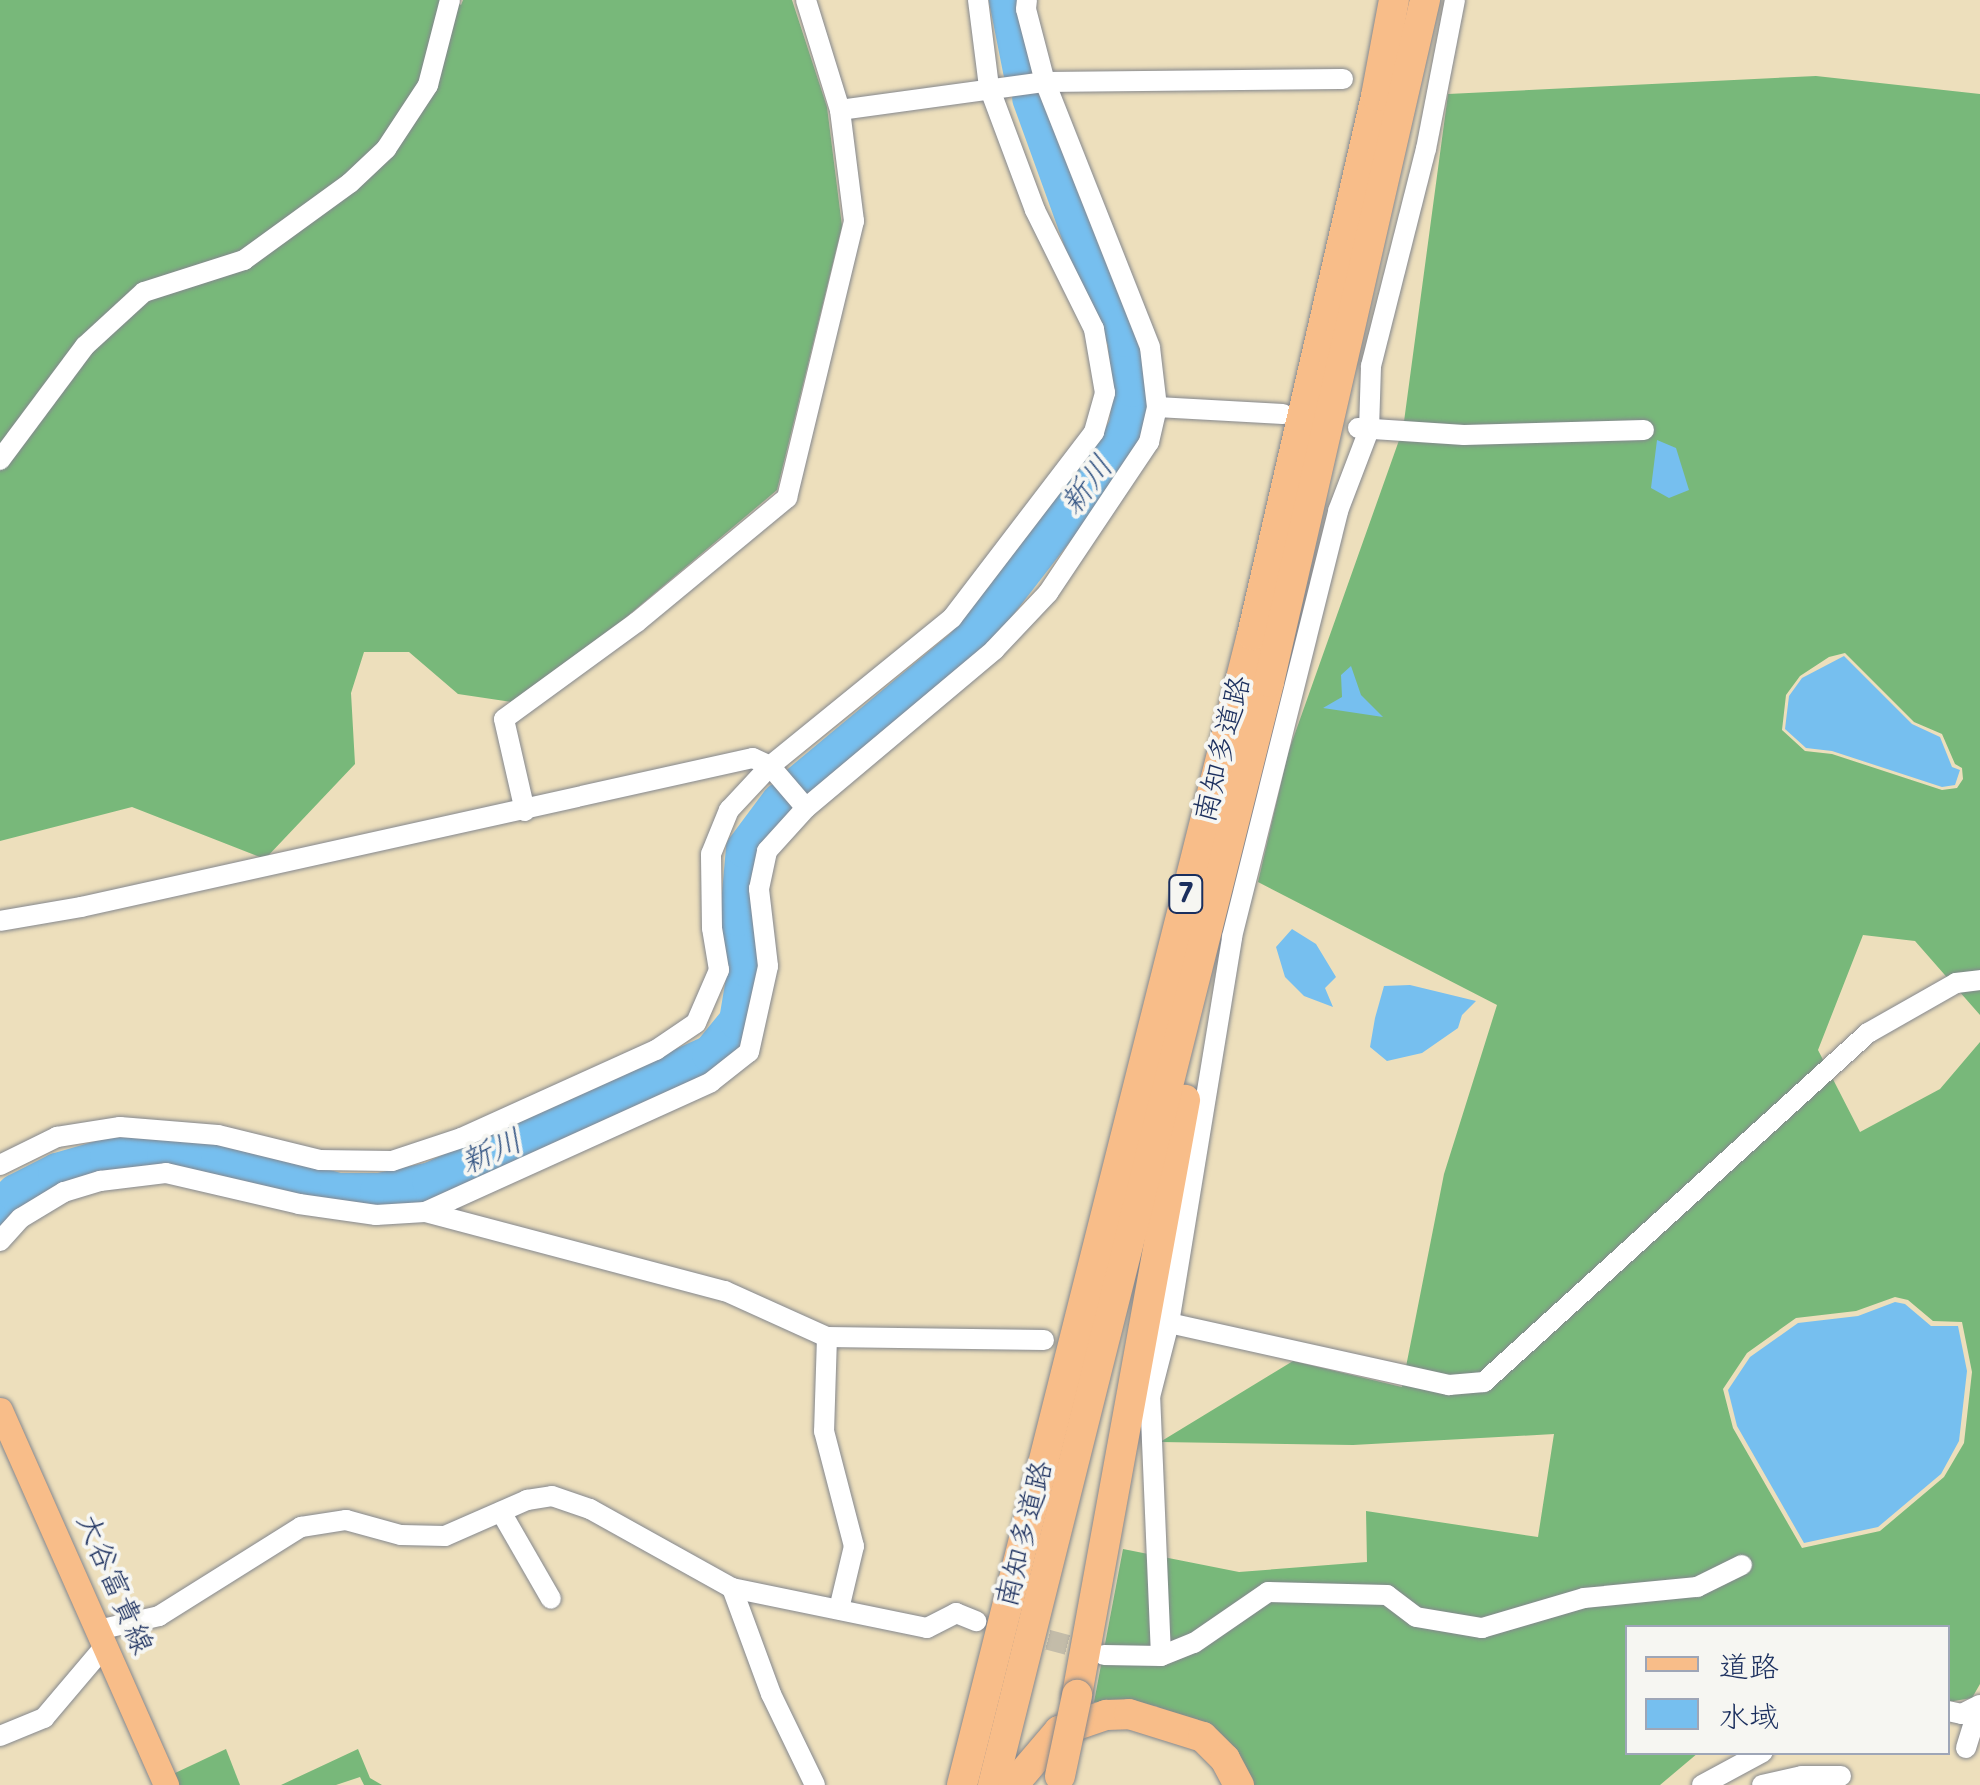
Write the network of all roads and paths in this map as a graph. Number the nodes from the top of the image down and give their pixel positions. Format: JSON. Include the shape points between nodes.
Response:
{"nodes":[{"id":1,"x":450,"y":0,"type":"edge"},
{"id":2,"x":806,"y":0,"type":"edge"},
{"id":3,"x":978,"y":0,"type":"edge"},
{"id":4,"x":1028,"y":0,"type":"edge"},
{"id":5,"x":1394,"y":0,"type":"edge"},
{"id":6,"x":1425,"y":0,"type":"edge"},
{"id":7,"x":1456,"y":0,"type":"edge"},
{"id":8,"x":1343,"y":79,"type":"dead end"},
{"id":9,"x":1045,"y":82,"type":"junction"},
{"id":10,"x":989,"y":87,"type":"junction"},
{"id":11,"x":840,"y":110,"type":"junction"},
{"id":12,"x":1157,"y":407,"type":"junction"},
{"id":13,"x":1283,"y":414,"type":"dead end"},
{"id":14,"x":1362,"y":429,"type":"junction"},
{"id":15,"x":1644,"y":430,"type":"dead end"},
{"id":16,"x":0,"y":460,"type":"edge"},
{"id":17,"x":770,"y":766,"type":"junction"},
{"id":18,"x":806,"y":808,"type":"junction"},
{"id":19,"x":525,"y":810,"type":"junction"},
{"id":20,"x":0,"y":920,"type":"edge"},
{"id":21,"x":1200,"y":955,"type":"junction"},
{"id":22,"x":1980,"y":980,"type":"edge"},
{"id":23,"x":0,"y":1165,"type":"edge"},
{"id":24,"x":425,"y":1212,"type":"junction"},
{"id":25,"x":0,"y":1241,"type":"edge"},
{"id":26,"x":1170,"y":1323,"type":"junction"},
{"id":27,"x":827,"y":1337,"type":"junction"},
{"id":28,"x":1044,"y":1340,"type":"dead end"},
{"id":29,"x":0,"y":1410,"type":"edge"},
{"id":30,"x":502,"y":1512,"type":"junction"},
{"id":31,"x":1742,"y":1565,"type":"dead end"},
{"id":32,"x":732,"y":1588,"type":"junction"},
{"id":33,"x":550,"y":1598,"type":"dead end"},
{"id":34,"x":840,"y":1610,"type":"junction"},
{"id":35,"x":976,"y":1621,"type":"dead end"},
{"id":36,"x":102,"y":1638,"type":"junction"},
{"id":37,"x":1104,"y":1655,"type":"tunnel mouth"},
{"id":38,"x":1161,"y":1656,"type":"junction"},
{"id":39,"x":1979,"y":1706,"type":"edge"},
{"id":40,"x":1950,"y":1711,"type":"edge"},
{"id":41,"x":1950,"y":1725,"type":"edge"},
{"id":42,"x":0,"y":1736,"type":"edge"},
{"id":43,"x":1972,"y":1738,"type":"edge"},
{"id":44,"x":1757,"y":1755,"type":"edge"},
{"id":45,"x":1841,"y":1776,"type":"dead end"},
{"id":46,"x":1060,"y":1781,"type":"edge"},
{"id":47,"x":166,"y":1785,"type":"edge"},
{"id":48,"x":815,"y":1785,"type":"edge"},
{"id":49,"x":962,"y":1785,"type":"edge"},
{"id":50,"x":993,"y":1785,"type":"edge"},
{"id":51,"x":1013,"y":1785,"type":"edge"},
{"id":52,"x":1239,"y":1785,"type":"edge"},
{"id":53,"x":1702,"y":1785,"type":"edge"},
{"id":54,"x":1762,"y":1785,"type":"edge"}],
"edges":[{"from":1,"to":16,"type":"street","via":[[428,85],[386,149],[244,260],[144,292],[84,346]]},
{"from":2,"to":11,"type":"street"},
{"from":3,"to":10,"type":"street"},
{"from":4,"to":9,"type":"street"},
{"from":5,"to":49,"type":"highway","name":"南知多道路","number":"7","via":[[1252,635]]},
{"from":6,"to":21,"type":"highway","name":"南知多道路","number":"7"},
{"from":7,"to":14,"type":"street"},
{"from":8,"to":9,"type":"street"},
{"from":9,"to":10,"type":"street"},
{"from":9,"to":12,"type":"street","via":[[1150,346]]},
{"from":10,"to":11,"type":"street"},
{"from":10,"to":17,"type":"street","via":[[1034,210],[1094,329],[1105,393],[1094,432],[952,618]]},
{"from":11,"to":19,"type":"street","via":[[854,221],[787,498],[637,622],[504,719]]},
{"from":12,"to":13,"type":"street"},
{"from":12,"to":18,"type":"street","via":[[1149,442],[1048,593],[994,650]]},
{"from":14,"to":15,"type":"street","via":[[1464,435]]},
{"from":14,"to":26,"type":"street","via":[[1232,937]]},
{"from":17,"to":18,"type":"street"},
{"from":17,"to":19,"type":"street","via":[[753,758]]},
{"from":17,"to":23,"type":"street","via":[[729,810],[712,854],[719,970],[696,1023],[656,1050],[461,1138],[392,1161],[320,1160],[218,1135],[120,1127],[57,1137]]},
{"from":18,"to":24,"type":"street","via":[[766,851],[760,889],[768,966],[749,1052],[710,1082]]},
{"from":19,"to":20,"type":"street"},
{"from":21,"to":46,"type":"highway","bridge":true,"via":[[1206,974],[1191,1069]]},
{"from":21,"to":50,"type":"highway","name":"南知多道路","number":"7"},
{"from":22,"to":26,"type":"street","via":[[1956,983],[1868,1033],[1484,1382],[1449,1386]]},
{"from":24,"to":25,"type":"street","via":[[357,1212],[166,1174],[64,1192],[21,1218]]},
{"from":24,"to":27,"type":"street","via":[[724,1291]]},
{"from":26,"to":38,"type":"street","via":[[1150,1396]]},
{"from":27,"to":28,"type":"street"},
{"from":27,"to":34,"type":"street","via":[[824,1431],[854,1546]]},
{"from":29,"to":36,"type":"main road","name":"大谷富貴線"},
{"from":30,"to":32,"type":"street","via":[[552,1496],[590,1509]]},
{"from":30,"to":33,"type":"street"},
{"from":30,"to":36,"type":"street","via":[[444,1536],[401,1535],[346,1520],[301,1527],[159,1616]]},
{"from":31,"to":38,"type":"street","via":[[1696,1586],[1584,1598],[1482,1628],[1416,1617],[1387,1595],[1268,1592],[1194,1643]]},
{"from":32,"to":34,"type":"street"},
{"from":32,"to":48,"type":"street","via":[[771,1694]]},
{"from":34,"to":35,"type":"street","via":[[926,1628],[956,1613]]},
{"from":36,"to":42,"type":"street","via":[[44,1718]]},
{"from":36,"to":47,"type":"main road","name":"大谷富貴線"},
{"from":37,"to":38,"type":"street"},
{"from":39,"to":40,"type":"street"},
{"from":39,"to":43,"type":"street"},
{"from":41,"to":43,"type":"street"},
{"from":44,"to":53,"type":"street"},
{"from":45,"to":54,"type":"street"},
{"from":51,"to":52,"type":"highway","via":[[1059,1730],[1129,1714],[1203,1737]]}]}
